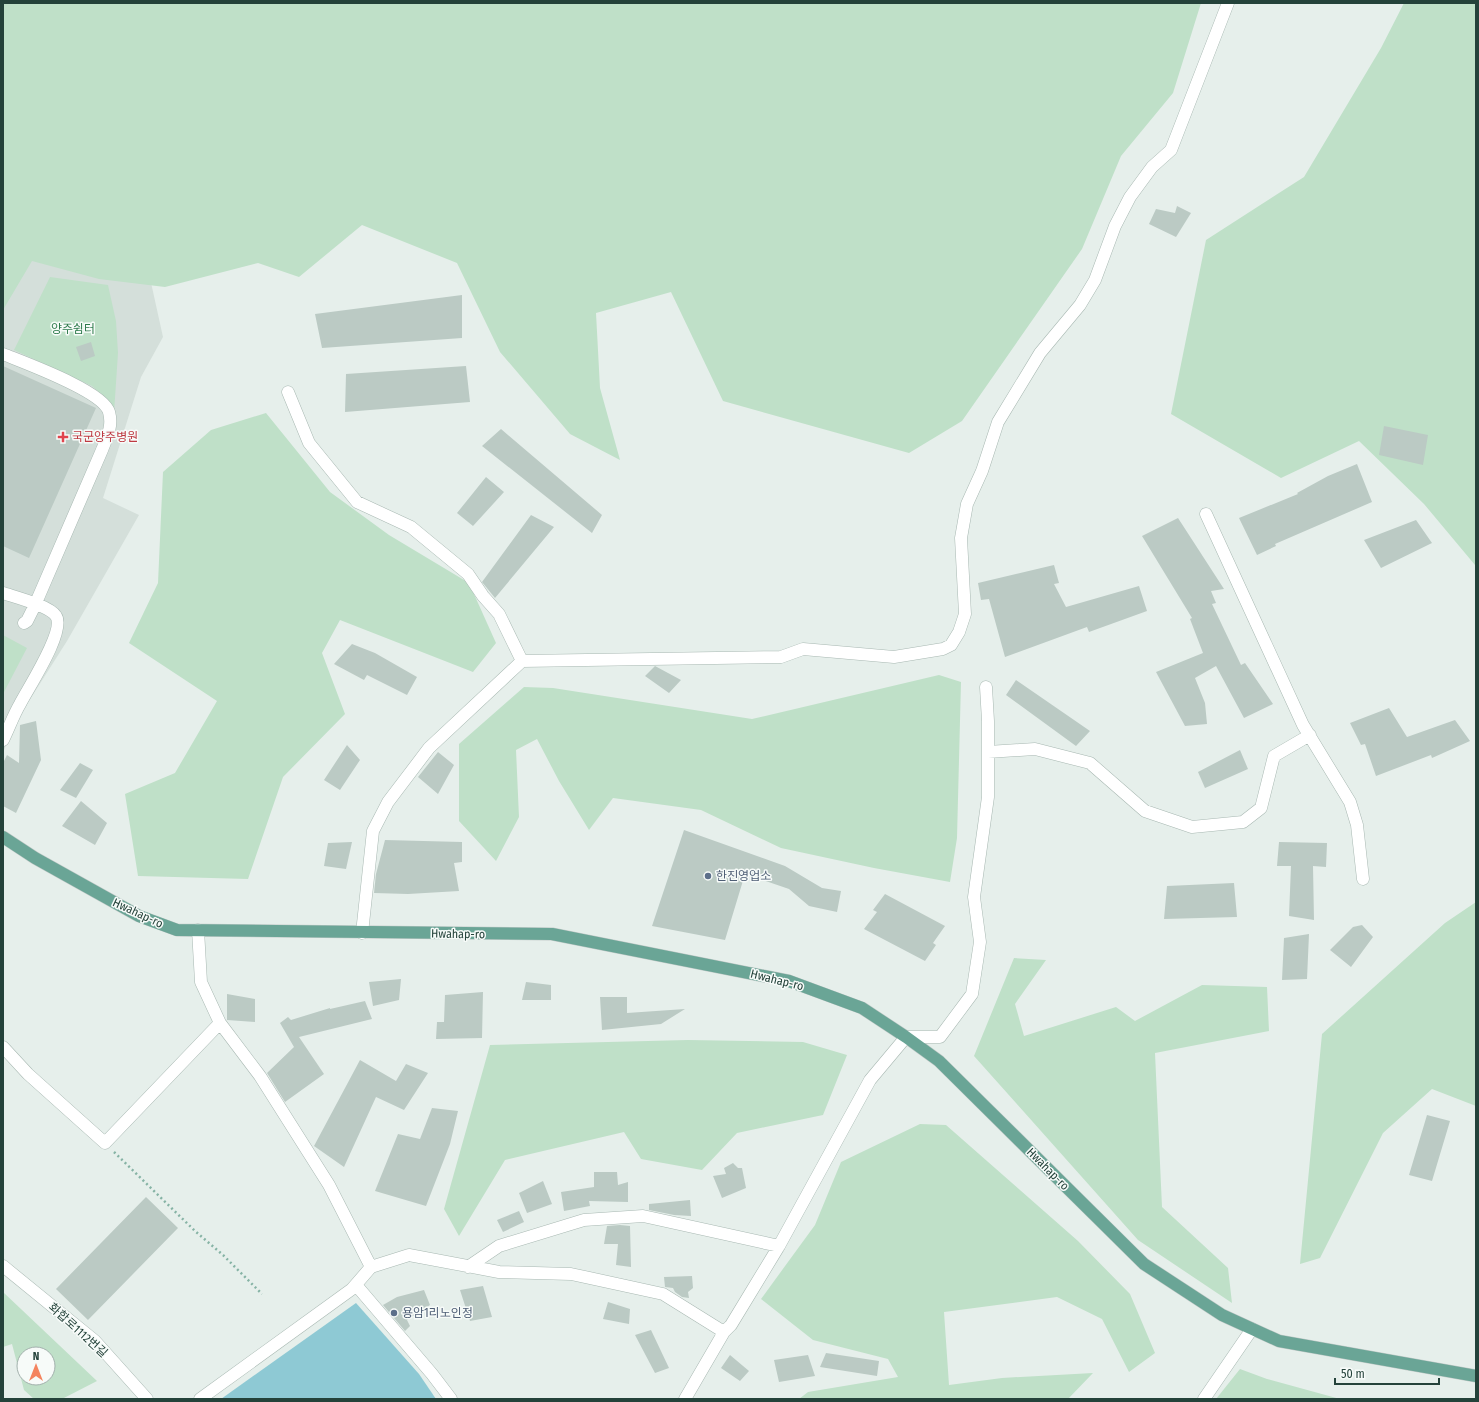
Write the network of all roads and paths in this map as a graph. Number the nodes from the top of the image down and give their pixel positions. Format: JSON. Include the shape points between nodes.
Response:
{"nodes":[{"id":1,"x":1228,"y":3,"type":"edge"},
{"id":2,"x":3,"y":354,"type":"edge"},
{"id":3,"x":288,"y":392,"type":"dead end"},
{"id":4,"x":1206,"y":514,"type":"dead end"},
{"id":5,"x":3,"y":592,"type":"edge"},
{"id":6,"x":35,"y":605,"type":"junction"},
{"id":7,"x":24,"y":623,"type":"dead end"},
{"id":8,"x":522,"y":661,"type":"junction"},
{"id":9,"x":986,"y":687,"type":"dead end"},
{"id":10,"x":1310,"y":735,"type":"junction"},
{"id":11,"x":3,"y":740,"type":"edge"},
{"id":12,"x":988,"y":752,"type":"junction"},
{"id":13,"x":3,"y":837,"type":"edge"},
{"id":14,"x":1363,"y":879,"type":"dead end"},
{"id":15,"x":198,"y":930,"type":"junction"},
{"id":16,"x":362,"y":933,"type":"junction"},
{"id":17,"x":220,"y":1023,"type":"junction"},
{"id":18,"x":906,"y":1037,"type":"junction"},
{"id":19,"x":3,"y":1048,"type":"edge"},
{"id":20,"x":105,"y":1143,"type":"junction"},
{"id":21,"x":779,"y":1246,"type":"junction"},
{"id":22,"x":3,"y":1266,"type":"edge"},
{"id":23,"x":371,"y":1267,"type":"junction"},
{"id":24,"x":468,"y":1267,"type":"junction"},
{"id":25,"x":356,"y":1285,"type":"junction"},
{"id":26,"x":262,"y":1294,"type":"dead end"},
{"id":27,"x":1252,"y":1329,"type":"junction"},
{"id":28,"x":724,"y":1332,"type":"junction"},
{"id":29,"x":1476,"y":1376,"type":"edge"},
{"id":30,"x":147,"y":1399,"type":"edge"},
{"id":31,"x":200,"y":1399,"type":"edge"},
{"id":32,"x":451,"y":1399,"type":"edge"},
{"id":33,"x":685,"y":1399,"type":"edge"},
{"id":34,"x":1204,"y":1399,"type":"edge"}],
"edges":[{"from":1,"to":8,"type":"street","via":[[1171,150],[1152,167],[1130,197],[1115,226],[1095,280],[1080,305],[1040,354],[998,422],[982,471],[967,504],[961,538],[965,614],[960,632],[951,645],[943,649],[894,656],[803,649],[781,656],[767,657]]},
{"from":2,"to":6,"type":"street","via":[[85,390],[105,404],[110,418],[109,431],[102,450]]},
{"from":3,"to":8,"type":"street","via":[[309,443],[357,502],[411,527],[468,574],[499,614]]},
{"from":4,"to":10,"type":"street","via":[[1303,725]]},
{"from":5,"to":6,"type":"street"},
{"from":6,"to":7,"type":"street"},
{"from":6,"to":11,"type":"street","via":[[54,613],[58,625],[52,643]]},
{"from":8,"to":16,"type":"street","via":[[430,748],[388,802],[374,831]]},
{"from":9,"to":12,"type":"street"},
{"from":10,"to":12,"type":"street","via":[[1274,756],[1261,808],[1243,822],[1192,827],[1145,811],[1090,763],[1035,749]]},
{"from":10,"to":14,"type":"street","via":[[1350,802],[1357,825]]},
{"from":12,"to":18,"type":"street","via":[[988,797],[974,897],[980,942],[972,994],[940,1037]]},
{"from":13,"to":15,"type":"main road","name":"Hwahap-ro","via":[[34,858],[139,916],[177,930]]},
{"from":15,"to":16,"type":"main road","name":"Hwahap-ro"},
{"from":15,"to":17,"type":"street","via":[[201,982]]},
{"from":16,"to":18,"type":"main road","name":"Hwahap-ro","via":[[552,934],[789,981],[862,1008]]},
{"from":17,"to":20,"type":"street"},
{"from":17,"to":23,"type":"street","via":[[260,1076],[329,1185]]},
{"from":18,"to":21,"type":"street","via":[[870,1080]]},
{"from":18,"to":27,"type":"main road","name":"Hwahap-ro","via":[[939,1061],[1144,1264],[1222,1315]]},
{"from":19,"to":20,"type":"street"},
{"from":20,"to":26,"type":"path"},
{"from":21,"to":24,"type":"street","via":[[642,1216],[606,1218],[584,1220],[499,1246]]},
{"from":21,"to":28,"type":"street","via":[[731,1325]]},
{"from":22,"to":30,"type":"street","name":"화합로1112번길","via":[[95,1341]]},
{"from":23,"to":24,"type":"street","via":[[409,1255]]},
{"from":23,"to":25,"type":"street"},
{"from":24,"to":28,"type":"street","via":[[499,1272],[571,1274],[663,1294]]},
{"from":25,"to":31,"type":"street"},
{"from":25,"to":32,"type":"street"},
{"from":27,"to":29,"type":"main road","name":"Hwahap-ro","via":[[1279,1341]]},
{"from":27,"to":34,"type":"street"},
{"from":28,"to":33,"type":"street"}]}
